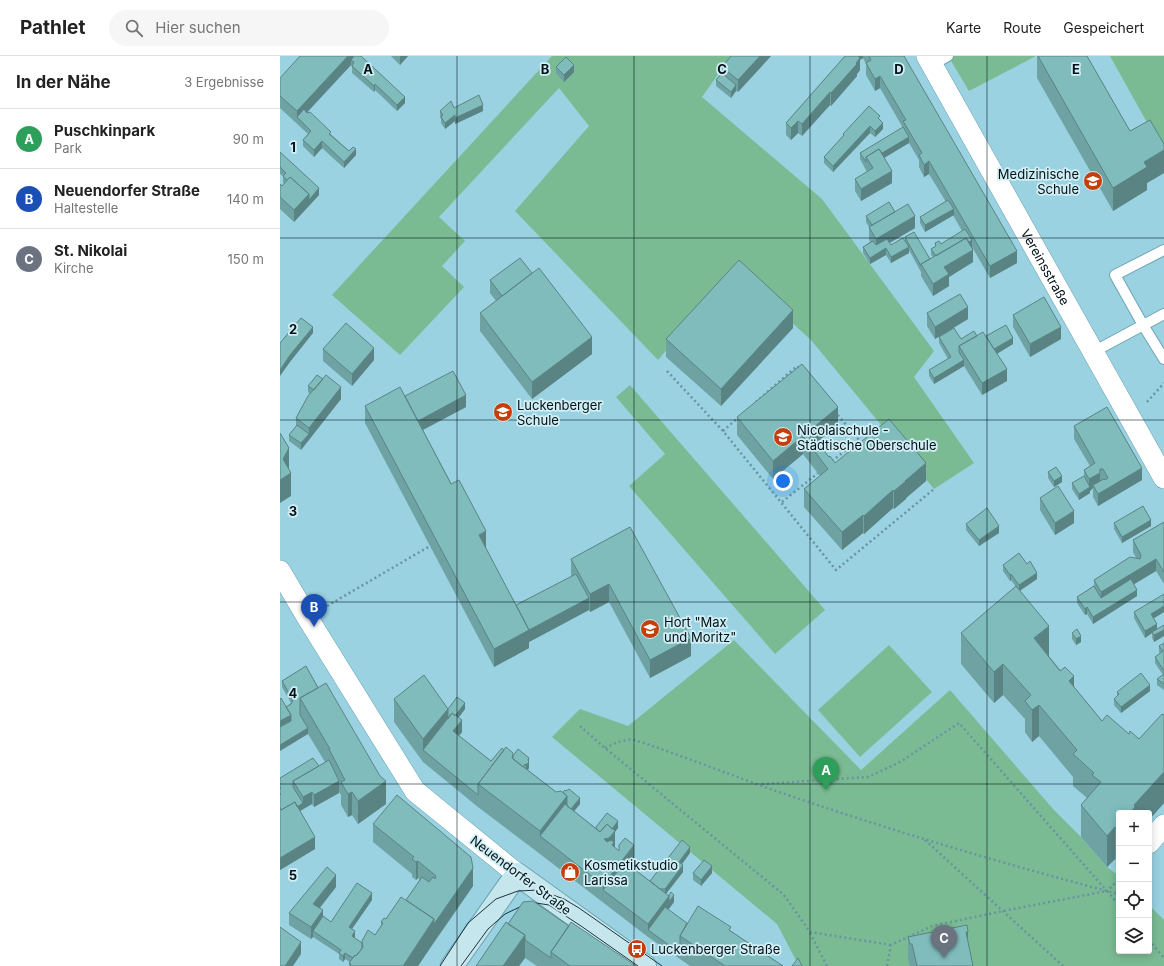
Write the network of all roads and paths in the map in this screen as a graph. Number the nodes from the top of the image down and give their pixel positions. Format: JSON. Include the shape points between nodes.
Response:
{"nodes":[{"id":1,"x":936,"y":59,"type":"edge"},
{"id":2,"x":1164,"y":250,"type":"edge"},
{"id":3,"x":1164,"y":314,"type":"edge"},
{"id":4,"x":1143,"y":325,"type":"junction"},
{"id":5,"x":1093,"y":352,"type":"junction"},
{"id":6,"x":1164,"y":359,"type":"edge"},
{"id":7,"x":667,"y":370,"type":"dead end"},
{"id":8,"x":802,"y":371,"type":"edge"},
{"id":9,"x":751,"y":406,"type":"edge"},
{"id":10,"x":835,"y":412,"type":"edge"},
{"id":11,"x":740,"y":416,"type":"edge"},
{"id":12,"x":723,"y":431,"type":"junction"},
{"id":13,"x":829,"y":463,"type":"edge"},
{"id":14,"x":818,"y":473,"type":"edge"},
{"id":15,"x":1164,"y":478,"type":"edge"},
{"id":16,"x":934,"y":489,"type":"dead end"},
{"id":17,"x":782,"y":502,"type":"junction"},
{"id":18,"x":430,"y":546,"type":"edge"},
{"id":19,"x":280,"y":571,"type":"edge"},
{"id":20,"x":307,"y":617,"type":"junction"},
{"id":21,"x":580,"y":726,"type":"dead end"},
{"id":22,"x":605,"y":748,"type":"junction"},
{"id":23,"x":759,"y":785,"type":"junction"},
{"id":24,"x":1164,"y":825,"type":"edge"},
{"id":25,"x":923,"y":838,"type":"junction"},
{"id":26,"x":1152,"y":839,"type":"edge"},
{"id":27,"x":517,"y":874,"type":"junction"},
{"id":28,"x":1116,"y":882,"type":"edge"},
{"id":29,"x":1107,"y":891,"type":"junction"},
{"id":30,"x":1116,"y":893,"type":"edge"},
{"id":31,"x":1116,"y":902,"type":"edge"},
{"id":32,"x":1003,"y":911,"type":"junction"},
{"id":33,"x":810,"y":932,"type":"junction"},
{"id":34,"x":1152,"y":944,"type":"edge"},
{"id":35,"x":891,"y":945,"type":"junction"},
{"id":36,"x":1164,"y":958,"type":"edge"},
{"id":37,"x":452,"y":966,"type":"edge"},
{"id":38,"x":645,"y":966,"type":"edge"},
{"id":39,"x":827,"y":966,"type":"edge"},
{"id":40,"x":887,"y":966,"type":"edge"},
{"id":41,"x":1063,"y":966,"type":"edge"}],
"edges":[{"from":1,"to":5,"type":"street","name":"Vereinsstraße"},
{"from":2,"to":4,"type":"lane","via":[[1115,275]]},
{"from":3,"to":4,"type":"lane"},
{"from":4,"to":5,"type":"lane"},
{"from":4,"to":6,"type":"lane"},
{"from":5,"to":15,"type":"street","name":"Vereinsstraße"},
{"from":7,"to":12,"type":"path"},
{"from":8,"to":9,"type":"path","via":[[797,366]]},
{"from":10,"to":13,"type":"path","via":[[859,440]]},
{"from":11,"to":12,"type":"path"},
{"from":12,"to":17,"type":"path"},
{"from":14,"to":17,"type":"path"},
{"from":16,"to":17,"type":"path","via":[[836,570]]},
{"from":18,"to":20,"type":"path"},
{"from":19,"to":20,"type":"street","name":"Neuendorfer Straße"},
{"from":20,"to":27,"type":"street","name":"Neuendorfer Straße","via":[[415,791]]},
{"from":21,"to":22,"type":"path"},
{"from":22,"to":23,"type":"path","via":[[631,739]]},
{"from":22,"to":33,"type":"path","via":[[784,895]]},
{"from":23,"to":25,"type":"path"},
{"from":23,"to":29,"type":"path","via":[[868,777],[900,762],[959,723]]},
{"from":24,"to":26,"type":"street"},
{"from":25,"to":29,"type":"path"},
{"from":25,"to":32,"type":"path"},
{"from":27,"to":37,"type":"street"},
{"from":27,"to":38,"type":"street","name":"Neuendorfer Straße"},
{"from":28,"to":29,"type":"path"},
{"from":29,"to":30,"type":"path"},
{"from":29,"to":31,"type":"path"},
{"from":29,"to":32,"type":"path"},
{"from":32,"to":35,"type":"path","via":[[932,926]]},
{"from":32,"to":41,"type":"path"},
{"from":33,"to":35,"type":"path"},
{"from":33,"to":39,"type":"path"},
{"from":34,"to":36,"type":"path"},
{"from":35,"to":40,"type":"path"}]}
